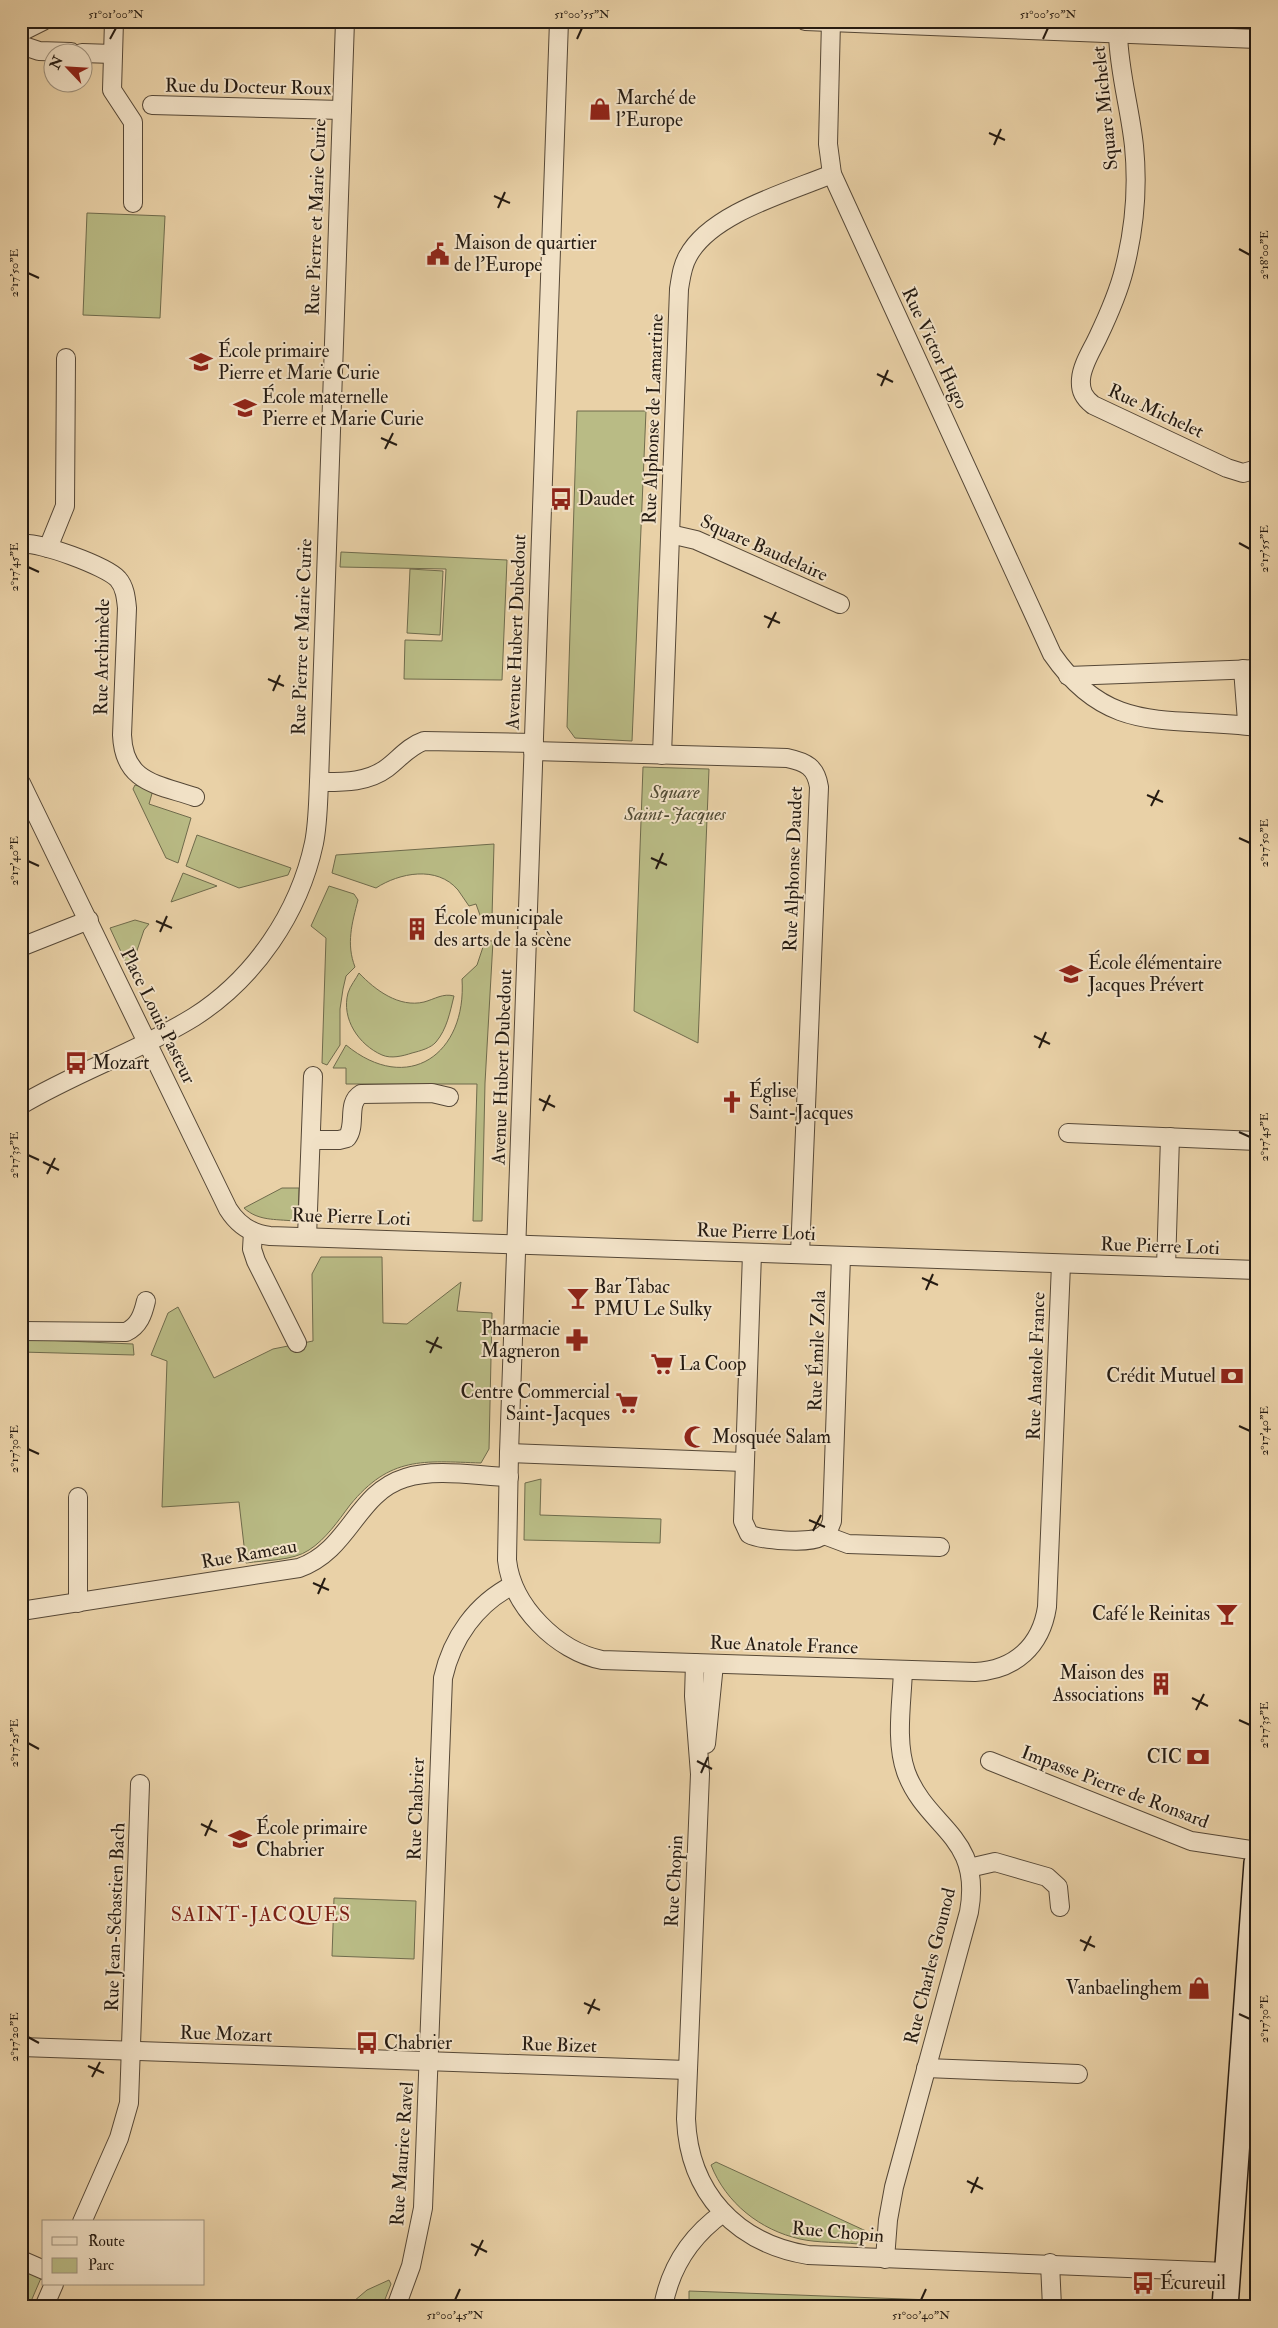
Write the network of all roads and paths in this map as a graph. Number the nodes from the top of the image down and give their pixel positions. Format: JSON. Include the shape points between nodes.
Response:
{"nodes":[{"id":1,"x":43,"y":21,"type":"edge"},
{"id":2,"x":114,"y":21,"type":"edge"},
{"id":3,"x":345,"y":21,"type":"edge"},
{"id":4,"x":559,"y":21,"type":"edge"},
{"id":5,"x":805,"y":21,"type":"edge"},
{"id":6,"x":831,"y":22,"type":"edge"},
{"id":7,"x":1041,"y":26,"type":"edge"},
{"id":8,"x":21,"y":32,"type":"edge"},
{"id":9,"x":1118,"y":34,"type":"junction"},
{"id":10,"x":1256,"y":39,"type":"edge"},
{"id":11,"x":21,"y":45,"type":"edge"},
{"id":12,"x":42,"y":51,"type":"edge"},
{"id":13,"x":92,"y":53,"type":"edge"},
{"id":14,"x":113,"y":54,"type":"junction"},
{"id":15,"x":152,"y":105,"type":"dead end"},
{"id":16,"x":342,"y":110,"type":"junction"},
{"id":17,"x":832,"y":174,"type":"junction"},
{"id":18,"x":133,"y":203,"type":"dead end"},
{"id":19,"x":1116,"y":296,"type":"joint"},
{"id":20,"x":66,"y":358,"type":"dead end"},
{"id":21,"x":1257,"y":469,"type":"edge"},
{"id":22,"x":670,"y":534,"type":"junction"},
{"id":23,"x":21,"y":544,"type":"edge"},
{"id":24,"x":48,"y":548,"type":"junction"},
{"id":25,"x":840,"y":604,"type":"dead end"},
{"id":26,"x":1250,"y":669,"type":"edge"},
{"id":27,"x":1068,"y":676,"type":"junction"},
{"id":28,"x":1254,"y":723,"type":"edge"},
{"id":29,"x":534,"y":747,"type":"junction"},
{"id":30,"x":662,"y":755,"type":"junction"},
{"id":31,"x":319,"y":782,"type":"junction"},
{"id":32,"x":21,"y":784,"type":"edge"},
{"id":33,"x":195,"y":797,"type":"dead end"},
{"id":34,"x":89,"y":920,"type":"junction"},
{"id":35,"x":21,"y":947,"type":"edge"},
{"id":36,"x":147,"y":1042,"type":"junction"},
{"id":37,"x":313,"y":1076,"type":"dead end"},
{"id":38,"x":449,"y":1097,"type":"dead end"},
{"id":39,"x":21,"y":1105,"type":"edge"},
{"id":40,"x":1068,"y":1133,"type":"dead end"},
{"id":41,"x":1170,"y":1137,"type":"junction"},
{"id":42,"x":310,"y":1140,"type":"junction"},
{"id":43,"x":1257,"y":1141,"type":"edge"},
{"id":44,"x":253,"y":1232,"type":"junction"},
{"id":45,"x":307,"y":1237,"type":"junction"},
{"id":46,"x":518,"y":1244,"type":"junction"},
{"id":47,"x":752,"y":1253,"type":"junction"},
{"id":48,"x":800,"y":1254,"type":"junction"},
{"id":49,"x":841,"y":1256,"type":"junction"},
{"id":50,"x":1061,"y":1264,"type":"junction"},
{"id":51,"x":1166,"y":1267,"type":"junction"},
{"id":52,"x":1257,"y":1270,"type":"edge"},
{"id":53,"x":146,"y":1301,"type":"dead end"},
{"id":54,"x":21,"y":1331,"type":"edge"},
{"id":55,"x":297,"y":1343,"type":"dead end"},
{"id":56,"x":509,"y":1453,"type":"junction"},
{"id":57,"x":744,"y":1462,"type":"junction"},
{"id":58,"x":509,"y":1477,"type":"junction"},
{"id":59,"x":78,"y":1497,"type":"dead end"},
{"id":60,"x":824,"y":1535,"type":"junction"},
{"id":61,"x":940,"y":1547,"type":"dead end"},
{"id":62,"x":513,"y":1585,"type":"junction"},
{"id":63,"x":78,"y":1603,"type":"junction"},
{"id":64,"x":21,"y":1611,"type":"edge"},
{"id":65,"x":695,"y":1664,"type":"junction"},
{"id":66,"x":714,"y":1664,"type":"junction"},
{"id":67,"x":903,"y":1670,"type":"junction"},
{"id":68,"x":990,"y":1761,"type":"dead end"},
{"id":69,"x":700,"y":1774,"type":"junction"},
{"id":70,"x":140,"y":1784,"type":"dead end"},
{"id":71,"x":1256,"y":1866,"type":"edge"},
{"id":72,"x":969,"y":1868,"type":"junction"},
{"id":73,"x":1060,"y":1908,"type":"dead end"},
{"id":74,"x":21,"y":2047,"type":"edge"},
{"id":75,"x":132,"y":2052,"type":"junction"},
{"id":76,"x":430,"y":2061,"type":"junction"},
{"id":77,"x":926,"y":2068,"type":"junction"},
{"id":78,"x":688,"y":2070,"type":"junction"},
{"id":79,"x":1078,"y":2074,"type":"dead end"},
{"id":80,"x":722,"y":2213,"type":"junction"},
{"id":81,"x":83,"y":2220,"type":"edge"},
{"id":82,"x":886,"y":2258,"type":"junction"},
{"id":83,"x":21,"y":2260,"type":"edge"},
{"id":84,"x":1050,"y":2263,"type":"junction"},
{"id":85,"x":42,"y":2269,"type":"edge"},
{"id":86,"x":1228,"y":2272,"type":"junction"},
{"id":87,"x":53,"y":2286,"type":"edge"},
{"id":88,"x":44,"y":2307,"type":"edge"},
{"id":89,"x":396,"y":2307,"type":"edge"},
{"id":90,"x":663,"y":2307,"type":"edge"},
{"id":91,"x":1052,"y":2307,"type":"edge"},
{"id":92,"x":1225,"y":2307,"type":"edge"}],
"edges":[{"from":1,"to":8,"type":"street"},
{"from":2,"to":14,"type":"street"},
{"from":3,"to":16,"type":"street","name":"Rue Pierre et Marie Curie"},
{"from":4,"to":29,"type":"street","name":"Avenue Hubert Dubedout"},
{"from":5,"to":6,"type":"street"},
{"from":6,"to":7,"type":"street"},
{"from":6,"to":17,"type":"street","name":"Rue Victor Hugo","via":[[828,153]]},
{"from":7,"to":9,"type":"street"},
{"from":9,"to":10,"type":"street"},
{"from":9,"to":19,"type":"street","name":"Square Michelet","via":[[1135,170],[1131,235]]},
{"from":11,"to":12,"type":"street"},
{"from":13,"to":14,"type":"street"},
{"from":14,"to":18,"type":"street","via":[[112,90],[133,122]]},
{"from":15,"to":16,"type":"street","name":"Rue du Docteur Roux"},
{"from":16,"to":31,"type":"street","name":"Rue Pierre et Marie Curie"},
{"from":17,"to":22,"type":"street","name":"Rue Alphonse de Lamartine","via":[[722,222],[697,242],[685,262],[679,289]]},
{"from":17,"to":27,"type":"street","name":"Rue Victor Hugo","via":[[1046,645]]},
{"from":19,"to":21,"type":"street","name":"Rue Michelet","via":[[1082,372],[1081,385],[1086,399],[1227,468],[1243,472]]},
{"from":20,"to":24,"type":"street","via":[[64,506]]},
{"from":22,"to":25,"type":"street","name":"Square Baudelaire","via":[[696,540]]},
{"from":22,"to":30,"type":"street","name":"Rue Alphonse de Lamartine"},
{"from":23,"to":24,"type":"street","name":"Rue Archimède","via":[[34,543]]},
{"from":24,"to":33,"type":"street","name":"Rue Archimède","via":[[104,570],[120,581],[127,608],[124,756],[130,768],[146,781]]},
{"from":26,"to":27,"type":"street","name":"Rue Victor Hugo"},
{"from":26,"to":28,"type":"street","name":"Rue Victor Hugo"},
{"from":27,"to":28,"type":"street","name":"Rue Victor Hugo","via":[[1096,699],[1125,714],[1161,720]]},
{"from":29,"to":30,"type":"street","name":"Rue Alphonse Daudet"},
{"from":29,"to":31,"type":"street","name":"Rue Alphonse Daudet","via":[[424,741],[374,775],[352,781]]},
{"from":29,"to":46,"type":"street","name":"Avenue Hubert Dubedout"},
{"from":30,"to":48,"type":"street","name":"Rue Alphonse Daudet","via":[[787,758],[808,764],[816,773],[819,787]]},
{"from":31,"to":36,"type":"street","name":"Rue Pierre et Marie Curie","via":[[316,829],[308,868],[276,936],[258,960],[214,1002]]},
{"from":32,"to":34,"type":"street","name":"Place Louis Pasteur"},
{"from":34,"to":35,"type":"street"},
{"from":34,"to":36,"type":"street","name":"Place Louis Pasteur"},
{"from":36,"to":39,"type":"street","name":"Rue Pierre et Marie Curie"},
{"from":36,"to":44,"type":"street","name":"Place Louis Pasteur","via":[[233,1216]]},
{"from":37,"to":42,"type":"street"},
{"from":38,"to":42,"type":"street","via":[[432,1093],[361,1094],[354,1102],[352,1128],[347,1138]]},
{"from":40,"to":41,"type":"street"},
{"from":41,"to":43,"type":"street"},
{"from":41,"to":51,"type":"street"},
{"from":42,"to":45,"type":"street"},
{"from":44,"to":45,"type":"street","name":"Rue Pierre Loti"},
{"from":44,"to":55,"type":"street","via":[[252,1249],[256,1261]]},
{"from":45,"to":46,"type":"street","name":"Rue Pierre Loti"},
{"from":46,"to":47,"type":"street","name":"Rue Pierre Loti"},
{"from":46,"to":56,"type":"street","name":"Rue Anatole France"},
{"from":47,"to":48,"type":"street","name":"Rue Pierre Loti"},
{"from":47,"to":57,"type":"street"},
{"from":48,"to":49,"type":"street","name":"Rue Pierre Loti"},
{"from":49,"to":50,"type":"street","name":"Rue Pierre Loti"},
{"from":49,"to":60,"type":"street","name":"Rue Émile Zola","via":[[832,1516],[831,1525]]},
{"from":50,"to":51,"type":"street","name":"Rue Pierre Loti"},
{"from":50,"to":67,"type":"street","name":"Rue Anatole France","via":[[1048,1598],[1041,1633],[1025,1654],[993,1670]]},
{"from":51,"to":52,"type":"street","name":"Rue Pierre Loti"},
{"from":53,"to":54,"type":"street","via":[[139,1321],[126,1332]]},
{"from":56,"to":57,"type":"street"},
{"from":56,"to":58,"type":"street","name":"Rue Anatole France"},
{"from":57,"to":60,"type":"street","via":[[742,1521],[749,1534],[762,1538],[809,1540]]},
{"from":58,"to":62,"type":"street","name":"Rue Anatole France","via":[[507,1560]]},
{"from":58,"to":63,"type":"street","name":"Rue Rameau","via":[[426,1474],[404,1478],[374,1496],[334,1546],[320,1559],[306,1565]]},
{"from":59,"to":63,"type":"street"},
{"from":60,"to":61,"type":"street","via":[[848,1544]]},
{"from":62,"to":65,"type":"street","name":"Rue Anatole France","via":[[538,1622],[562,1642],[587,1656],[622,1662]]},
{"from":62,"to":76,"type":"street","name":"Rue Chabrier","via":[[487,1601],[467,1624],[452,1650],[443,1678]]},
{"from":63,"to":64,"type":"street","name":"Rue Rameau"},
{"from":65,"to":66,"type":"street","name":"Rue Anatole France"},
{"from":65,"to":69,"type":"street","name":"Rue Chopin"},
{"from":66,"to":67,"type":"street","name":"Rue Anatole France"},
{"from":66,"to":69,"type":"street","name":"Rue Chopin"},
{"from":67,"to":72,"type":"street","name":"Rue Charles Gounod","via":[[901,1734],[905,1770],[923,1801],[957,1841]]},
{"from":68,"to":71,"type":"street","name":"Impasse Pierre de Ronsard"},
{"from":69,"to":78,"type":"street","name":"Rue Chopin"},
{"from":70,"to":75,"type":"street","name":"Rue Jean-Sébastien Bach"},
{"from":71,"to":86,"type":"street"},
{"from":72,"to":73,"type":"street","via":[[995,1862],[1047,1877],[1058,1887]]},
{"from":72,"to":77,"type":"street","name":"Rue Charles Gounod","via":[[972,1893],[969,1912]]},
{"from":74,"to":75,"type":"street","name":"Rue Mozart"},
{"from":75,"to":76,"type":"street","name":"Rue Mozart"},
{"from":75,"to":81,"type":"street","name":"Rue Jean-Sébastien Bach","via":[[123,2129]]},
{"from":76,"to":78,"type":"street","name":"Rue Bizet"},
{"from":76,"to":89,"type":"street","name":"Rue Maurice Ravel","via":[[421,2220],[412,2266]]},
{"from":77,"to":79,"type":"street"},
{"from":77,"to":82,"type":"street","name":"Rue Charles Gounod","via":[[892,2197]]},
{"from":78,"to":80,"type":"street","name":"Rue Chopin","via":[[687,2129],[691,2156],[705,2190]]},
{"from":80,"to":82,"type":"street","name":"Rue Chopin","via":[[755,2237],[789,2251],[817,2256]]},
{"from":80,"to":90,"type":"street","via":[[699,2233],[686,2250],[671,2279]]},
{"from":82,"to":84,"type":"street","name":"Rue Chopin"},
{"from":83,"to":85,"type":"street"},
{"from":84,"to":86,"type":"street","name":"Rue Chopin"},
{"from":84,"to":91,"type":"street"},
{"from":86,"to":92,"type":"street"},
{"from":87,"to":88,"type":"street"}]}
